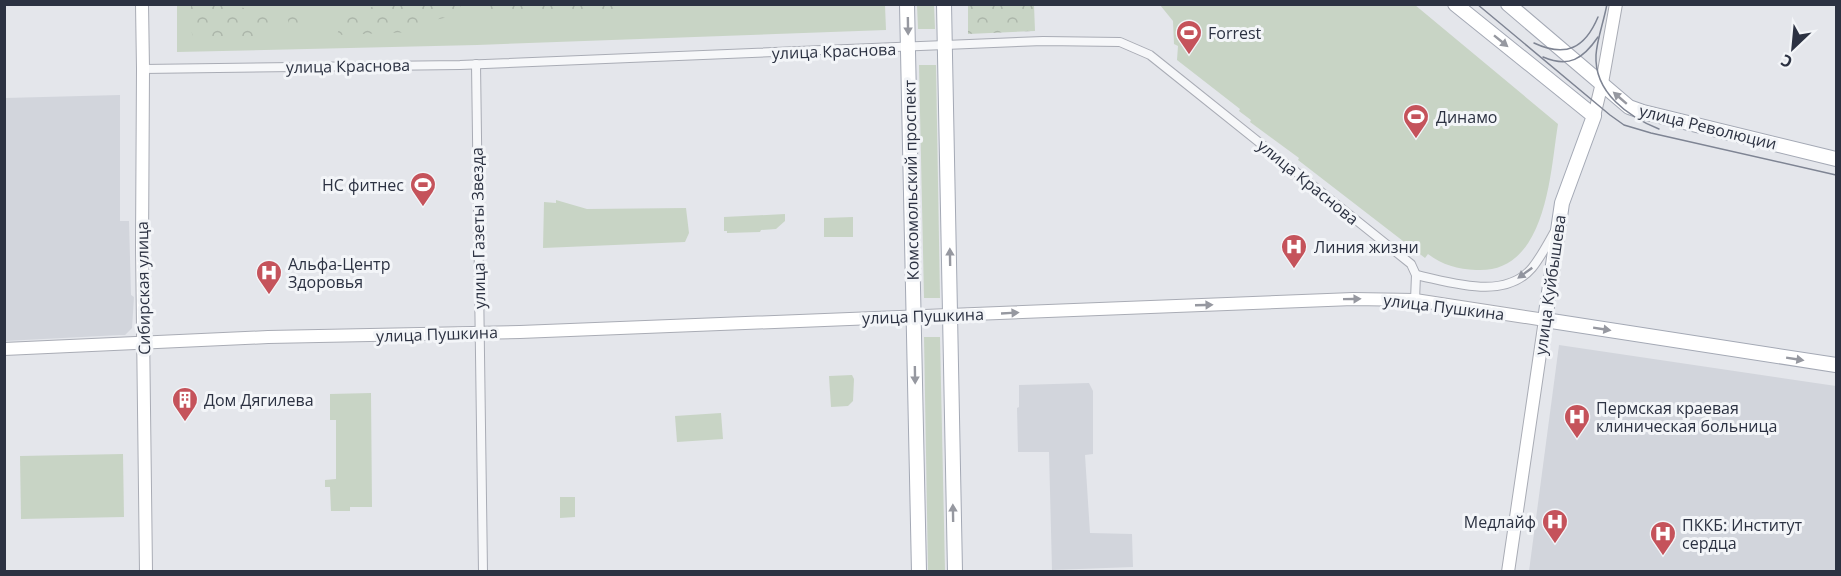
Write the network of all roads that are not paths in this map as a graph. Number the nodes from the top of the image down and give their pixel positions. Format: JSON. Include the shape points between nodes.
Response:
{"nodes":[{"id":1,"x":142,"y":4,"type":"edge"},
{"id":2,"x":907,"y":4,"type":"edge"},
{"id":3,"x":944,"y":4,"type":"edge"},
{"id":4,"x":1455,"y":4,"type":"edge"},
{"id":5,"x":1508,"y":4,"type":"edge"},
{"id":6,"x":1616,"y":4,"type":"edge"},
{"id":7,"x":945,"y":46,"type":"junction"},
{"id":8,"x":908,"y":48,"type":"junction"},
{"id":9,"x":476,"y":64,"type":"junction"},
{"id":10,"x":143,"y":69,"type":"junction"},
{"id":11,"x":1602,"y":83,"type":"junction"},
{"id":12,"x":1594,"y":116,"type":"junction"},
{"id":13,"x":1836,"y":159,"type":"edge"},
{"id":14,"x":1558,"y":226,"type":"junction"},
{"id":15,"x":1416,"y":275,"type":"junction"},
{"id":16,"x":1415,"y":300,"type":"junction"},
{"id":17,"x":951,"y":315,"type":"junction"},
{"id":18,"x":914,"y":316,"type":"junction"},
{"id":19,"x":1545,"y":320,"type":"junction"},
{"id":20,"x":479,"y":333,"type":"junction"},
{"id":21,"x":143,"y":343,"type":"junction"},
{"id":22,"x":4,"y":349,"type":"edge"},
{"id":23,"x":1836,"y":365,"type":"edge"},
{"id":24,"x":146,"y":572,"type":"edge"},
{"id":25,"x":483,"y":572,"type":"edge"},
{"id":26,"x":919,"y":572,"type":"edge"},
{"id":27,"x":955,"y":572,"type":"edge"},
{"id":28,"x":1508,"y":572,"type":"edge"}],
"edges":[{"from":1,"to":10,"type":"main road","name":"Сибирская улица"},
{"from":2,"to":8,"type":"main road","name":"Комсомольский проспект","one_way":true},
{"from":3,"to":7,"type":"main road"},
{"from":4,"to":12,"type":"main road","one_way":true},
{"from":5,"to":11,"type":"main road","name":"улица Революции"},
{"from":6,"to":11,"type":"main road","name":"улица Куйбышева"},
{"from":7,"to":8,"type":"street","name":"улица Краснова"},
{"from":7,"to":15,"type":"street","name":"улица Краснова","via":[[1086,41],[1133,46],[1150,55],[1321,191],[1411,264]]},
{"from":17,"to":7,"type":"main road","one_way":true},
{"from":8,"to":9,"type":"street","name":"улица Краснова"},
{"from":8,"to":18,"type":"main road","name":"Комсомольский проспект"},
{"from":9,"to":10,"type":"street","name":"улица Краснова"},
{"from":9,"to":20,"type":"street","name":"улица Газеты Звезда"},
{"from":10,"to":21,"type":"main road","name":"Сибирская улица"},
{"from":11,"to":12,"type":"main road","name":"улица Куйбышева"},
{"from":13,"to":11,"type":"main road","name":"улица Революции","one_way":true,"via":[[1642,112],[1629,107]]},
{"from":12,"to":14,"type":"main road","name":"улица Куйбышева","via":[[1567,186]]},
{"from":14,"to":15,"type":"street","one_way":true,"via":[[1532,268],[1506,284],[1462,285]]},
{"from":14,"to":19,"type":"main road","name":"улица Куйбышева"},
{"from":15,"to":16,"type":"street"},
{"from":17,"to":16,"type":"main road","name":"улица Пушкина","one_way":true,"via":[[1353,299]]},
{"from":16,"to":19,"type":"main road","name":"улица Пушкина"},
{"from":17,"to":18,"type":"main road","name":"улица Пушкина"},
{"from":27,"to":17,"type":"main road","one_way":true},
{"from":18,"to":20,"type":"main road","name":"улица Пушкина"},
{"from":18,"to":26,"type":"main road","name":"Комсомольский проспект","one_way":true},
{"from":19,"to":23,"type":"main road","name":"улица Пушкина","one_way":true},
{"from":19,"to":28,"type":"main road","name":"улица Куйбышева"},
{"from":20,"to":21,"type":"main road","name":"улица Пушкина"},
{"from":20,"to":25,"type":"street","name":"улица Газеты Звезда"},
{"from":21,"to":22,"type":"main road","name":"улица Пушкина"},
{"from":21,"to":24,"type":"main road","name":"Сибирская улица"}]}
